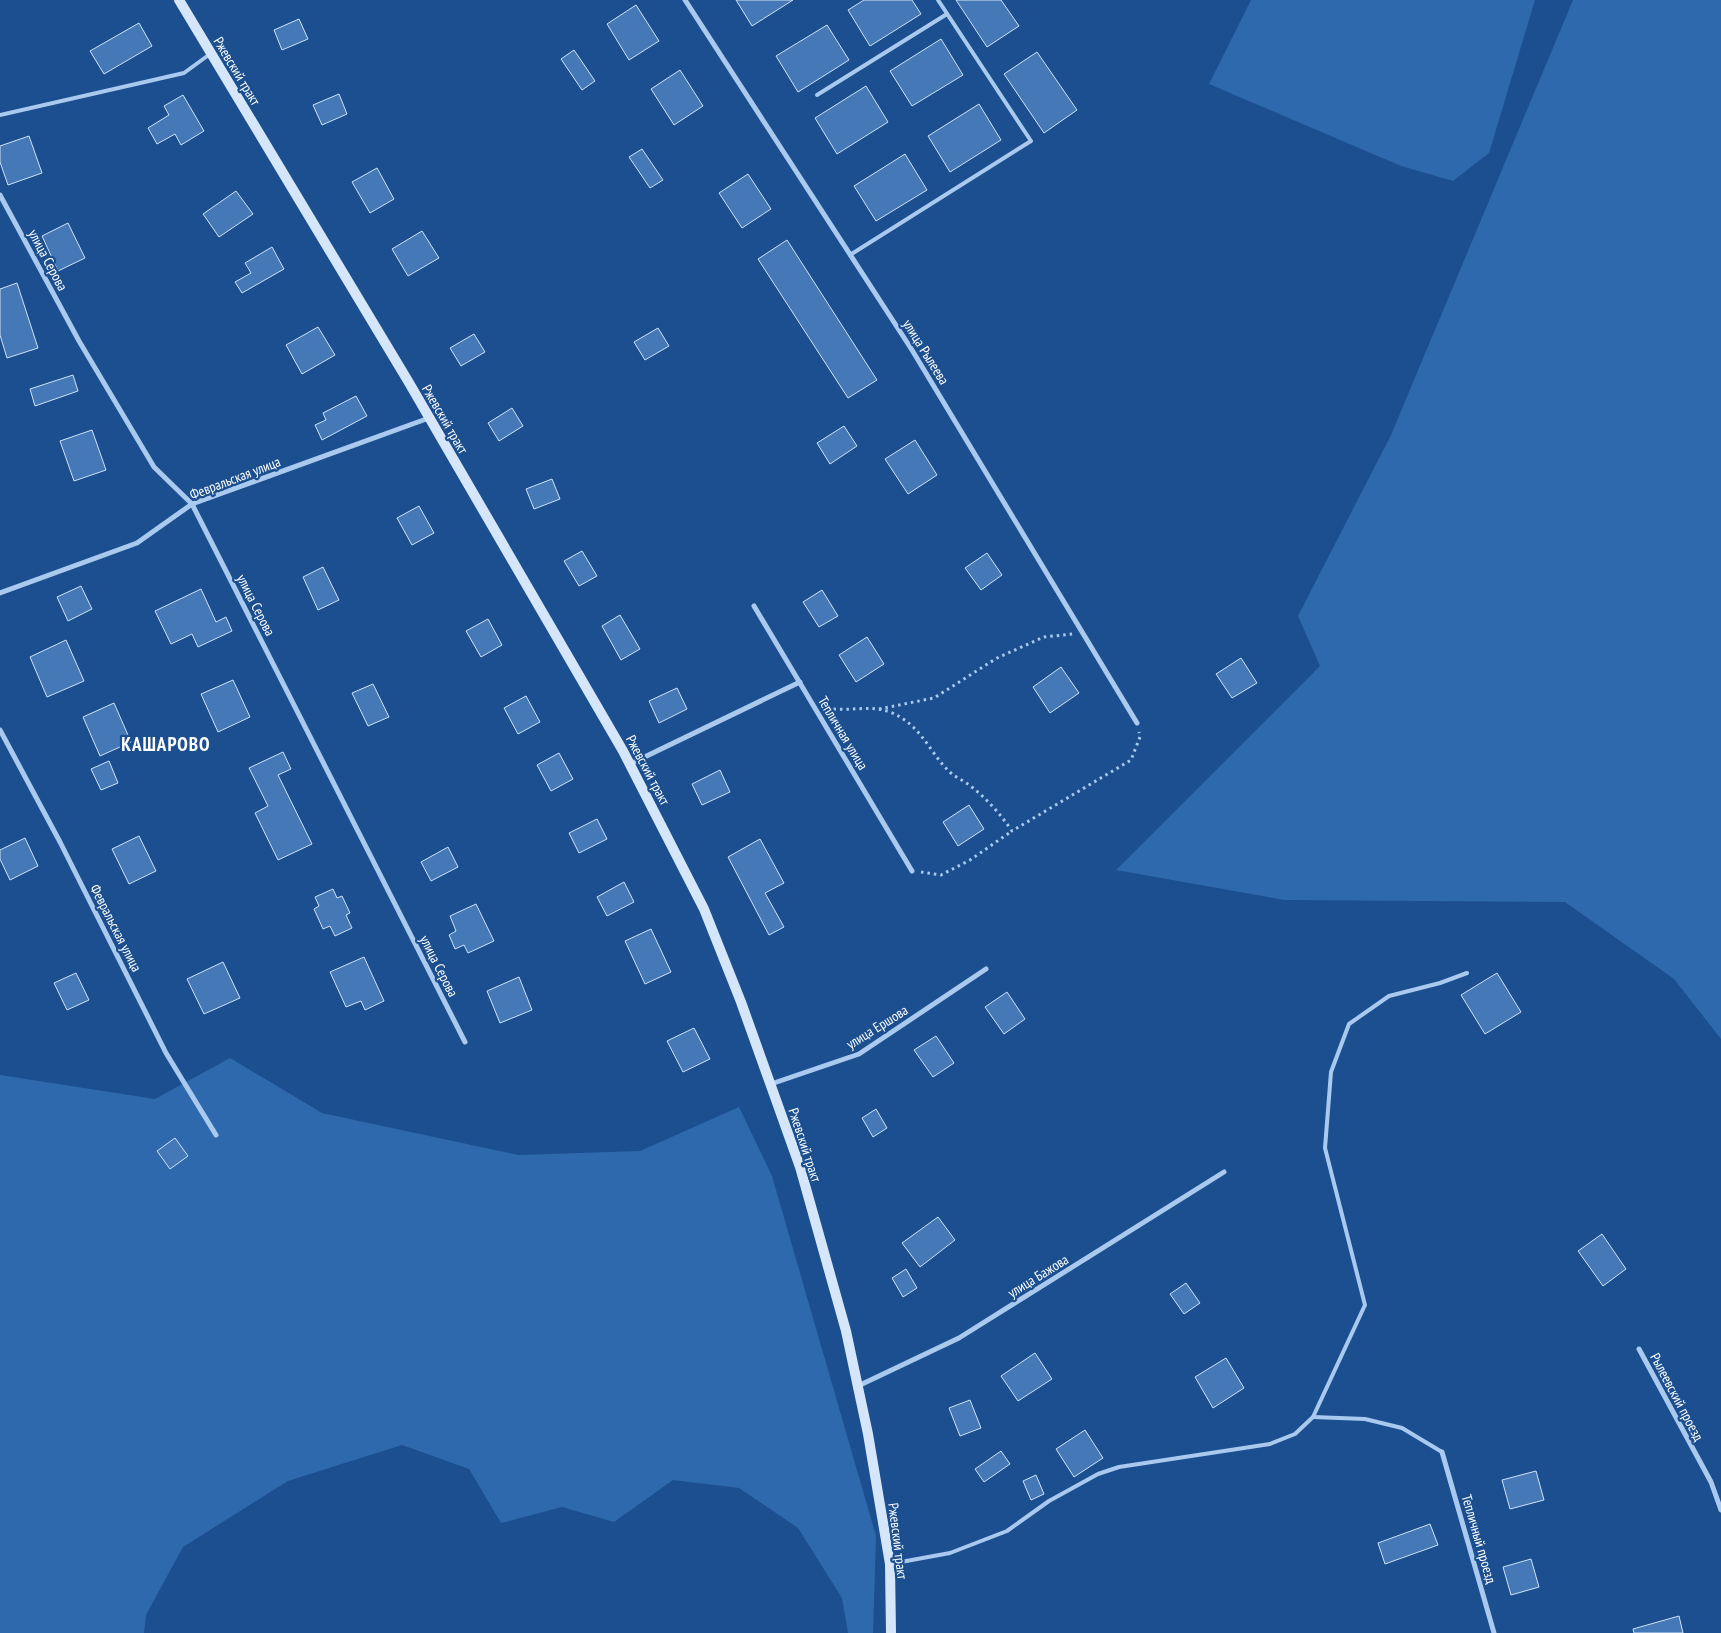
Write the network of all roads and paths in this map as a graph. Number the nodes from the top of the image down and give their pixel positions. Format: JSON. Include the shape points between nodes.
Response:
{"nodes":[{"id":1,"x":179,"y":0,"type":"edge"},
{"id":2,"x":685,"y":0,"type":"edge"},
{"id":3,"x":938,"y":0,"type":"edge"},
{"id":4,"x":947,"y":14,"type":"junction"},
{"id":5,"x":210,"y":54,"type":"junction"},
{"id":6,"x":817,"y":95,"type":"dead end"},
{"id":7,"x":0,"y":115,"type":"edge"},
{"id":8,"x":0,"y":195,"type":"edge"},
{"id":9,"x":850,"y":255,"type":"junction"},
{"id":10,"x":429,"y":418,"type":"junction"},
{"id":11,"x":192,"y":504,"type":"junction"},
{"id":12,"x":0,"y":593,"type":"edge"},
{"id":13,"x":754,"y":606,"type":"dead end"},
{"id":14,"x":1082,"y":633,"type":"junction"},
{"id":15,"x":800,"y":682,"type":"junction"},
{"id":16,"x":814,"y":706,"type":"junction"},
{"id":17,"x":876,"y":710,"type":"junction"},
{"id":18,"x":1137,"y":723,"type":"joint"},
{"id":19,"x":0,"y":730,"type":"edge"},
{"id":20,"x":630,"y":764,"type":"junction"},
{"id":21,"x":1012,"y":831,"type":"junction"},
{"id":22,"x":912,"y":871,"type":"joint"},
{"id":23,"x":986,"y":969,"type":"dead end"},
{"id":24,"x":1467,"y":973,"type":"dead end"},
{"id":25,"x":465,"y":1042,"type":"dead end"},
{"id":26,"x":770,"y":1084,"type":"junction"},
{"id":27,"x":216,"y":1135,"type":"dead end"},
{"id":28,"x":1224,"y":1172,"type":"dead end"},
{"id":29,"x":1639,"y":1349,"type":"dead end"},
{"id":30,"x":858,"y":1386,"type":"junction"},
{"id":31,"x":1312,"y":1417,"type":"junction"},
{"id":32,"x":1442,"y":1452,"type":"joint"},
{"id":33,"x":1721,"y":1510,"type":"edge"},
{"id":34,"x":890,"y":1564,"type":"junction"},
{"id":35,"x":892,"y":1633,"type":"edge"},
{"id":36,"x":1494,"y":1633,"type":"edge"}],
"edges":[{"from":1,"to":5,"type":"main road","name":"Ржевский тракт"},
{"from":2,"to":9,"type":"street","name":"улица Рылеева"},
{"from":3,"to":4,"type":"lane"},
{"from":4,"to":6,"type":"lane"},
{"from":4,"to":9,"type":"lane","via":[[1031,141]]},
{"from":5,"to":7,"type":"lane","via":[[184,72]]},
{"from":5,"to":10,"type":"main road","name":"Ржевский тракт"},
{"from":8,"to":11,"type":"street","name":"улица Серова","via":[[79,341],[154,467]]},
{"from":9,"to":14,"type":"street","name":"улица Рылеева","via":[[917,359]]},
{"from":10,"to":11,"type":"street","name":"Февральская улица"},
{"from":10,"to":20,"type":"main road","name":"Ржевский тракт"},
{"from":11,"to":12,"type":"street","name":"Февральская улица","via":[[137,543]]},
{"from":11,"to":25,"type":"street","name":"улица Серова"},
{"from":13,"to":15,"type":"street","name":"Тепличная улица"},
{"from":14,"to":17,"type":"path","via":[[1044,637],[996,658],[934,698]]},
{"from":14,"to":18,"type":"street","name":"улица Рылеева"},
{"from":15,"to":16,"type":"street","name":"Тепличная улица"},
{"from":15,"to":20,"type":"street"},
{"from":16,"to":17,"type":"path","via":[[844,711]]},
{"from":16,"to":22,"type":"street","name":"Тепличная улица"},
{"from":17,"to":21,"type":"path","via":[[887,711],[907,721],[951,773],[973,787],[998,811]]},
{"from":18,"to":21,"type":"path","via":[[1140,737],[1131,760]]},
{"from":19,"to":27,"type":"street","name":"Февральская улица","via":[[166,1053]]},
{"from":20,"to":26,"type":"main road","name":"Ржевский тракт","via":[[704,909]]},
{"from":21,"to":22,"type":"path","via":[[970,860],[940,875]]},
{"from":23,"to":26,"type":"street","name":"улица Ершова","via":[[859,1054]]},
{"from":24,"to":31,"type":"lane","via":[[1389,996],[1348,1024],[1331,1072],[1325,1148],[1365,1305]]},
{"from":26,"to":30,"type":"main road","name":"Ржевский тракт","via":[[800,1167]]},
{"from":28,"to":30,"type":"street","name":"улица Бажова","via":[[960,1338]]},
{"from":29,"to":33,"type":"street","name":"Рылеевский проезд","via":[[1711,1482]]},
{"from":30,"to":34,"type":"main road","name":"Ржевский тракт"},
{"from":31,"to":32,"type":"lane","via":[[1366,1419],[1402,1428]]},
{"from":31,"to":34,"type":"lane","via":[[1295,1434],[1270,1444],[1118,1467],[1098,1474],[1049,1501],[1007,1531],[950,1553]]},
{"from":32,"to":36,"type":"street","name":"Тепличный проезд"},
{"from":34,"to":35,"type":"main road","name":"Ржевский тракт"}]}
